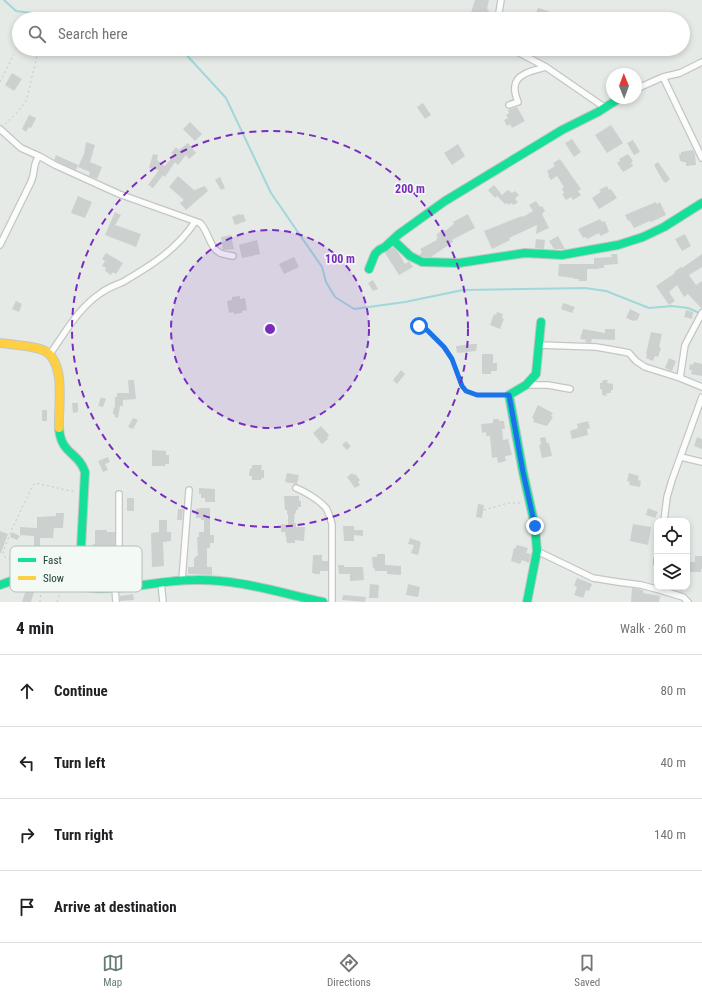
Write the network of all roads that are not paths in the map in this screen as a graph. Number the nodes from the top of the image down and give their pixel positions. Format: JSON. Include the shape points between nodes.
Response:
{"nodes":[{"id":1,"x":501,"y":0,"type":"edge"},
{"id":2,"x":499,"y":12,"type":"edge"},
{"id":3,"x":525,"y":56,"type":"edge"},
{"id":4,"x":702,"y":62,"type":"edge"},
{"id":5,"x":546,"y":67,"type":"junction"},
{"id":6,"x":663,"y":77,"type":"junction"},
{"id":7,"x":642,"y":86,"type":"edge"},
{"id":8,"x":609,"y":104,"type":"edge"},
{"id":9,"x":509,"y":105,"type":"dead end"},
{"id":10,"x":604,"y":107,"type":"junction"},
{"id":11,"x":0,"y":129,"type":"edge"},
{"id":12,"x":39,"y":156,"type":"junction"},
{"id":13,"x":702,"y":158,"type":"edge"},
{"id":14,"x":702,"y":203,"type":"edge"},
{"id":15,"x":195,"y":222,"type":"junction"},
{"id":16,"x":393,"y":240,"type":"junction"},
{"id":17,"x":0,"y":246,"type":"edge"},
{"id":18,"x":233,"y":256,"type":"dead end"},
{"id":19,"x":369,"y":269,"type":"dead end"},
{"id":20,"x":702,"y":312,"type":"edge"},
{"id":21,"x":541,"y":322,"type":"dead end"},
{"id":22,"x":0,"y":342,"type":"edge"},
{"id":23,"x":539,"y":345,"type":"junction"},
{"id":24,"x":50,"y":354,"type":"junction"},
{"id":25,"x":680,"y":378,"type":"junction"},
{"id":26,"x":526,"y":385,"type":"junction"},
{"id":27,"x":702,"y":387,"type":"edge"},
{"id":28,"x":570,"y":390,"type":"dead end"},
{"id":29,"x":702,"y":398,"type":"edge"},
{"id":30,"x":681,"y":457,"type":"junction"},
{"id":31,"x":702,"y":462,"type":"edge"},
{"id":32,"x":296,"y":488,"type":"dead end"},
{"id":33,"x":189,"y":490,"type":"dead end"},
{"id":34,"x":119,"y":494,"type":"dead end"},
{"id":35,"x":664,"y":518,"type":"edge"},
{"id":36,"x":81,"y":546,"type":"edge"},
{"id":37,"x":118,"y":546,"type":"edge"},
{"id":38,"x":537,"y":551,"type":"junction"},
{"id":39,"x":182,"y":580,"type":"junction"},
{"id":40,"x":10,"y":581,"type":"edge"},
{"id":41,"x":161,"y":582,"type":"junction"},
{"id":42,"x":142,"y":584,"type":"edge"},
{"id":43,"x":0,"y":585,"type":"edge"},
{"id":44,"x":654,"y":587,"type":"edge"},
{"id":45,"x":665,"y":590,"type":"edge"},
{"id":46,"x":117,"y":592,"type":"edge"},
{"id":47,"x":116,"y":602,"type":"edge"},
{"id":48,"x":163,"y":602,"type":"edge"},
{"id":49,"x":323,"y":602,"type":"edge"},
{"id":50,"x":332,"y":602,"type":"edge"},
{"id":51,"x":527,"y":602,"type":"edge"},
{"id":52,"x":688,"y":602,"type":"edge"}],
"edges":[{"from":1,"to":2,"type":"street"},
{"from":3,"to":5,"type":"street"},
{"from":4,"to":6,"type":"street","via":[[680,73]]},
{"from":5,"to":9,"type":"street","via":[[518,78],[514,84],[518,102]]},
{"from":5,"to":10,"type":"street"},
{"from":6,"to":7,"type":"street"},
{"from":6,"to":13,"type":"street"},
{"from":8,"to":10,"type":"street"},
{"from":10,"to":16,"type":"street","via":[[445,201]]},
{"from":11,"to":12,"type":"street","via":[[21,148]]},
{"from":12,"to":15,"type":"street","via":[[119,194]]},
{"from":12,"to":17,"type":"street","via":[[34,162],[31,182]]},
{"from":14,"to":16,"type":"street","via":[[643,237],[618,245],[571,254],[525,253],[459,263],[422,262]]},
{"from":15,"to":18,"type":"street","via":[[203,227],[213,248],[220,253]]},
{"from":15,"to":24,"type":"street","via":[[185,236],[164,256],[101,292],[77,315]]},
{"from":16,"to":19,"type":"street","via":[[375,254]]},
{"from":20,"to":25,"type":"street","via":[[685,345]]},
{"from":21,"to":23,"type":"street"},
{"from":22,"to":24,"type":"street"},
{"from":23,"to":25,"type":"street","via":[[619,350],[630,353],[636,361],[646,367]]},
{"from":23,"to":26,"type":"street","via":[[537,371]]},
{"from":24,"to":36,"type":"street","via":[[57,364],[59,378],[59,438],[66,450],[84,466],[85,472]]},
{"from":25,"to":27,"type":"street"},
{"from":26,"to":28,"type":"street"},
{"from":26,"to":38,"type":"street","via":[[509,395],[535,526]]},
{"from":29,"to":30,"type":"street"},
{"from":30,"to":31,"type":"street"},
{"from":30,"to":35,"type":"street","via":[[667,497]]},
{"from":32,"to":50,"type":"street","via":[[322,504],[329,513],[332,524]]},
{"from":33,"to":39,"type":"street"},
{"from":34,"to":37,"type":"street"},
{"from":38,"to":44,"type":"street","via":[[593,578]]},
{"from":38,"to":51,"type":"street"},
{"from":39,"to":41,"type":"street"},
{"from":39,"to":49,"type":"street","via":[[206,580],[260,587]]},
{"from":40,"to":43,"type":"street"},
{"from":41,"to":42,"type":"street"},
{"from":41,"to":48,"type":"street"},
{"from":45,"to":52,"type":"street","via":[[683,597]]},
{"from":46,"to":47,"type":"street"}]}
